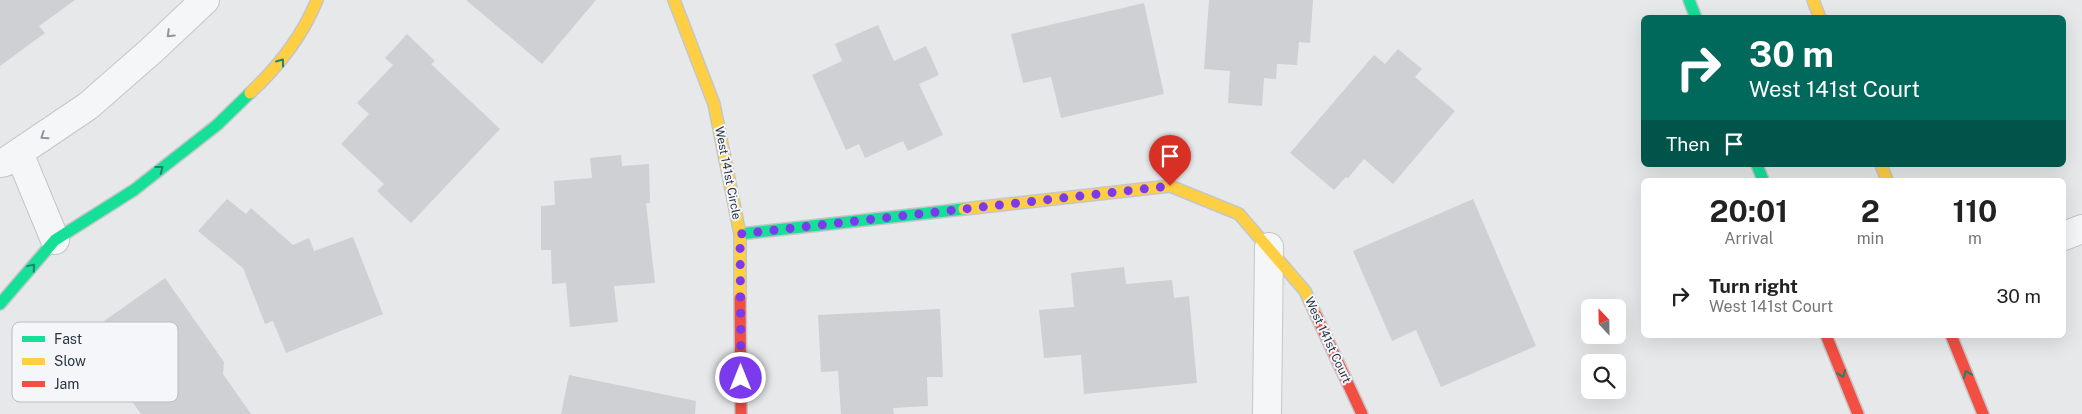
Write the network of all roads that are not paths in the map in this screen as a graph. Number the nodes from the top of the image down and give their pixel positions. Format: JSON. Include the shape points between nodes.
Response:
{"nodes":[{"id":1,"x":205,"y":0,"type":"edge"},
{"id":2,"x":317,"y":0,"type":"edge"},
{"id":3,"x":674,"y":0,"type":"edge"},
{"id":4,"x":1689,"y":0,"type":"edge"},
{"id":5,"x":1812,"y":0,"type":"edge"},
{"id":6,"x":1695,"y":15,"type":"edge"},
{"id":7,"x":1819,"y":15,"type":"edge"},
{"id":8,"x":10,"y":158,"type":"edge"},
{"id":9,"x":2082,"y":229,"type":"edge"},
{"id":10,"x":740,"y":234,"type":"junction"},
{"id":11,"x":2066,"y":235,"type":"edge"},
{"id":12,"x":55,"y":240,"type":"junction"},
{"id":13,"x":1269,"y":247,"type":"junction"},
{"id":14,"x":0,"y":304,"type":"edge"},
{"id":15,"x":1827,"y":338,"type":"edge"},
{"id":16,"x":1952,"y":338,"type":"edge"},
{"id":17,"x":741,"y":414,"type":"edge"},
{"id":18,"x":1267,"y":414,"type":"edge"},
{"id":19,"x":1362,"y":414,"type":"edge"},
{"id":20,"x":1858,"y":414,"type":"edge"},
{"id":21,"x":1983,"y":414,"type":"edge"}],
"edges":[{"from":1,"to":8,"type":"street","one_way":true,"via":[[88,106]]},
{"from":12,"to":2,"type":"street","one_way":true,"via":[[134,190],[217,125],[273,72],[307,25]]},
{"from":3,"to":10,"type":"street","name":"West 141st Circle","via":[[714,104]]},
{"from":4,"to":6,"type":"street"},
{"from":5,"to":7,"type":"street"},
{"from":8,"to":12,"type":"street"},
{"from":9,"to":11,"type":"street"},
{"from":10,"to":13,"type":"street","name":"West 141st Court","via":[[1170,186],[1239,214]]},
{"from":10,"to":17,"type":"street","name":"West 141st Circle"},
{"from":14,"to":12,"type":"street","one_way":true},
{"from":13,"to":18,"type":"street"},
{"from":13,"to":19,"type":"street","name":"West 141st Court","via":[[1305,291]]},
{"from":15,"to":20,"type":"street","one_way":true},
{"from":21,"to":16,"type":"street","one_way":true}]}
